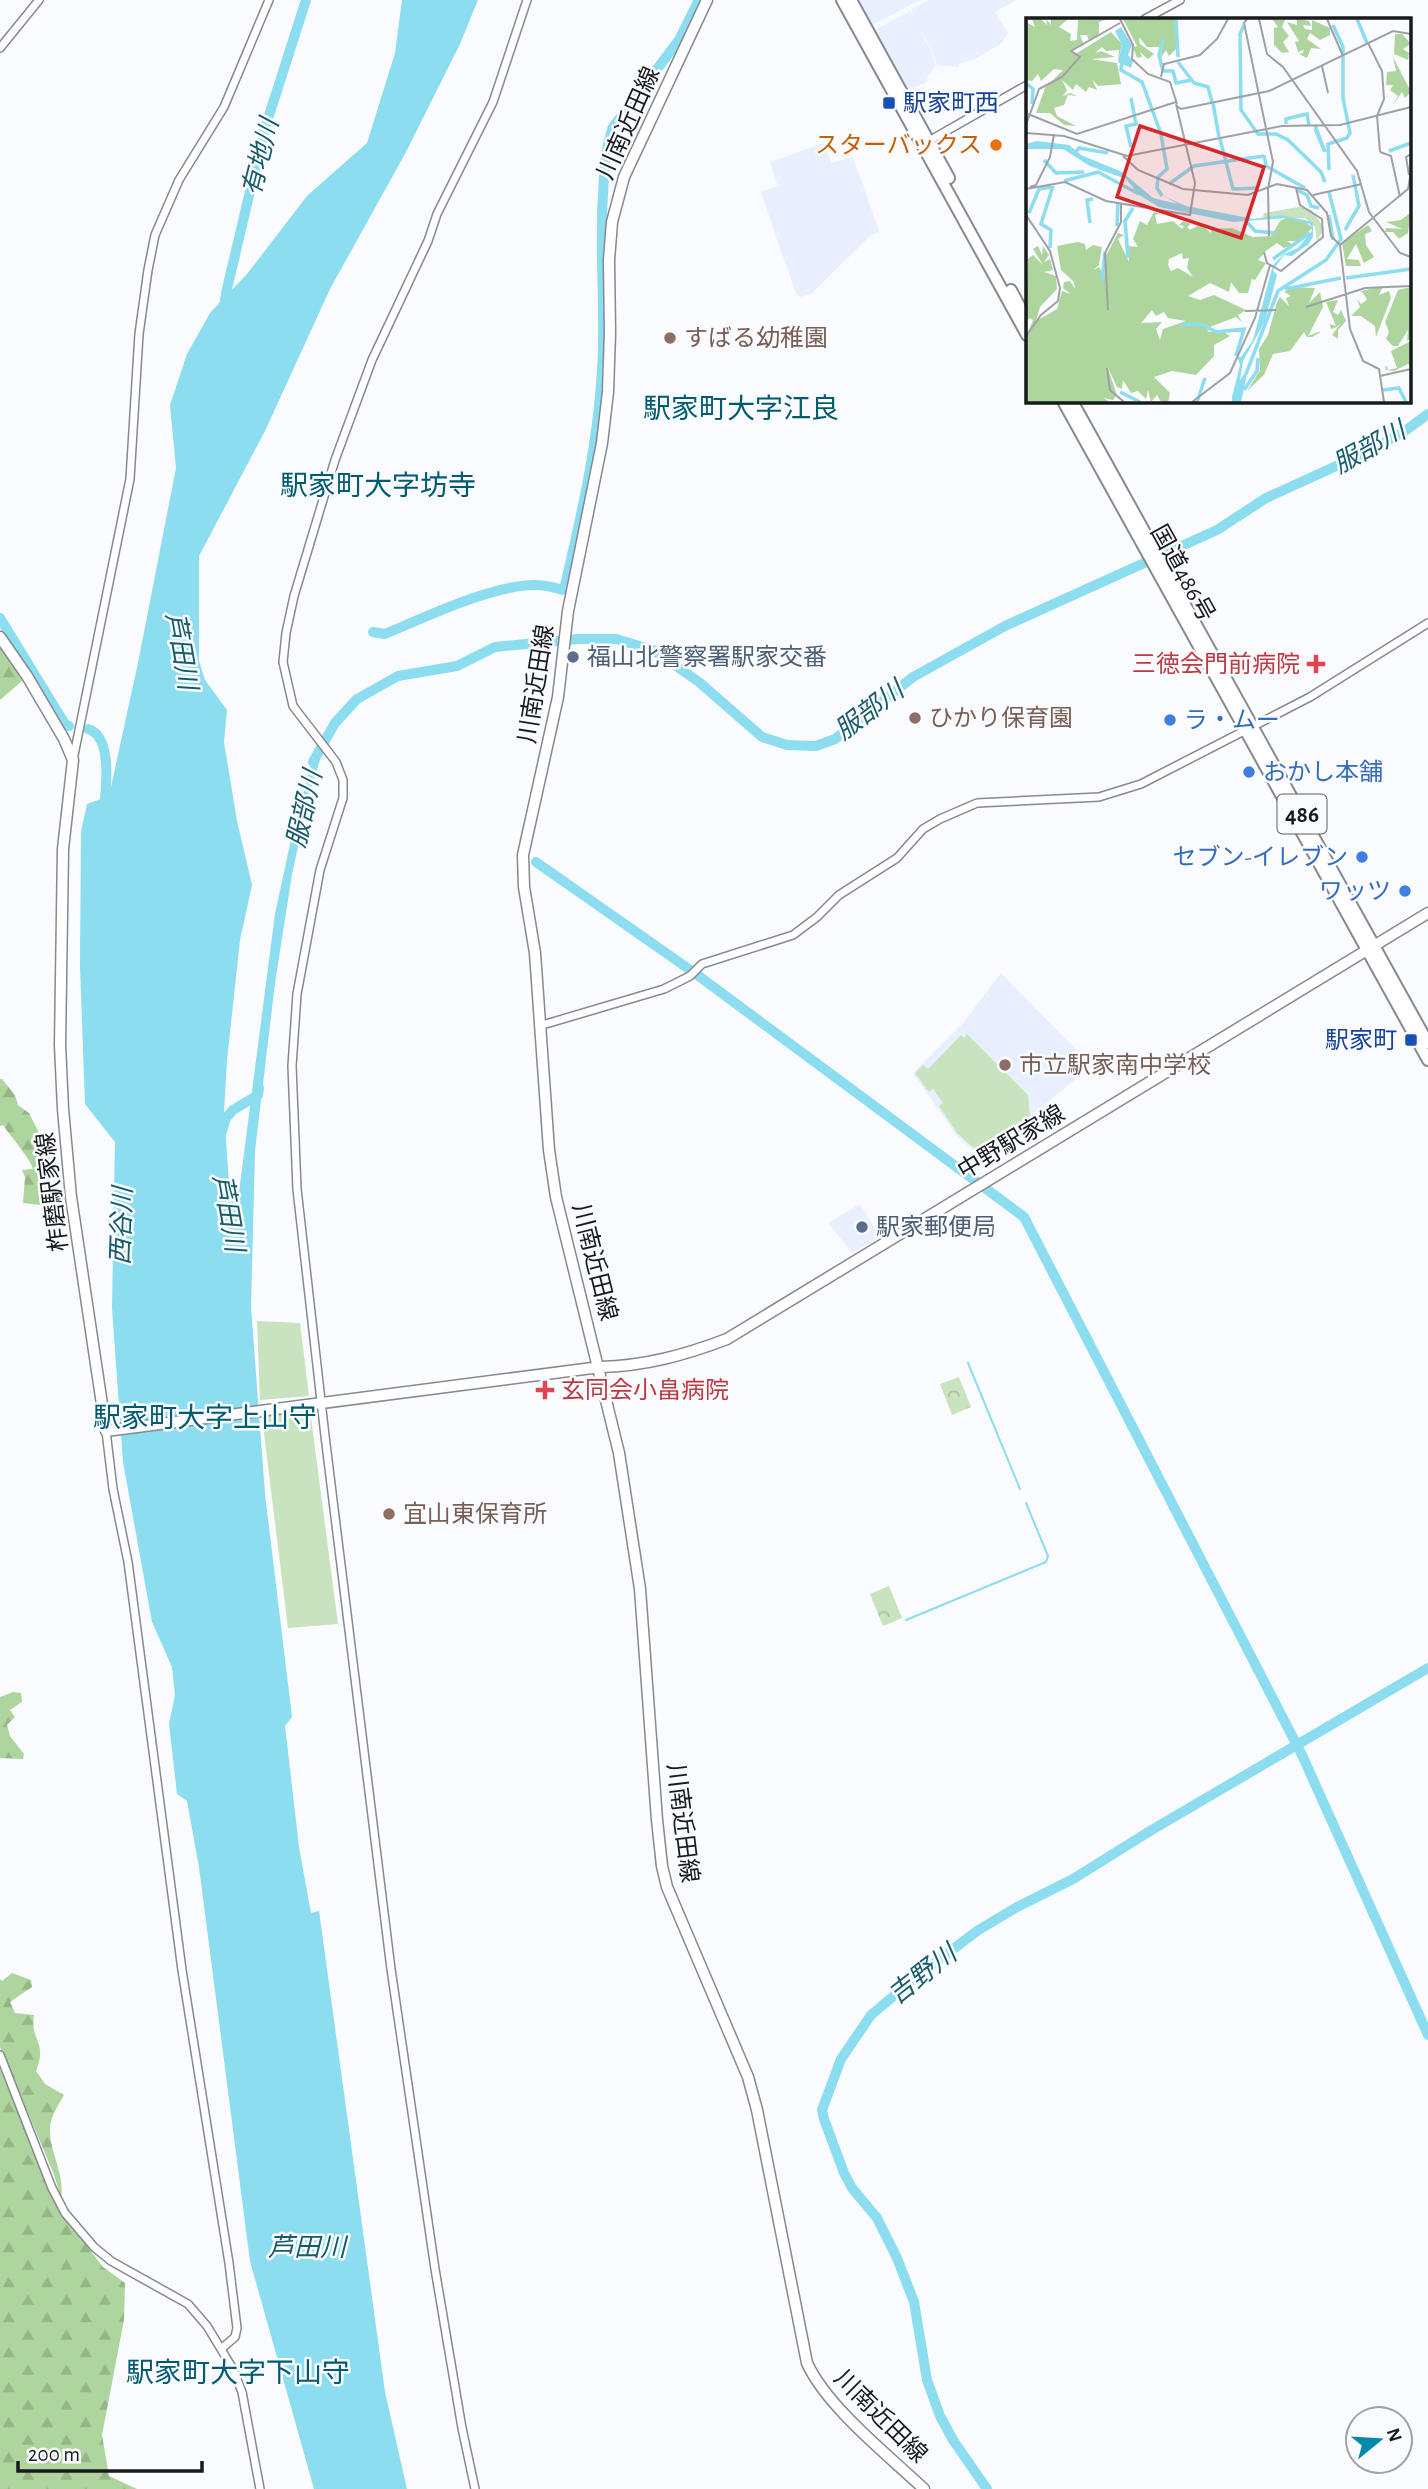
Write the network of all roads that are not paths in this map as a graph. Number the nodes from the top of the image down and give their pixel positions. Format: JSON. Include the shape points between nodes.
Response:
{"nodes":[{"id":1,"x":39,"y":0,"type":"edge"},
{"id":2,"x":269,"y":0,"type":"edge"},
{"id":3,"x":527,"y":0,"type":"edge"},
{"id":4,"x":707,"y":0,"type":"edge"},
{"id":5,"x":842,"y":0,"type":"edge"},
{"id":6,"x":850,"y":0,"type":"edge"},
{"id":7,"x":1180,"y":0,"type":"edge"},
{"id":8,"x":1147,"y":18,"type":"edge"},
{"id":9,"x":0,"y":48,"type":"edge"},
{"id":10,"x":1026,"y":86,"type":"edge"},
{"id":11,"x":925,"y":143,"type":"junction"},
{"id":12,"x":1026,"y":318,"type":"edge"},
{"id":13,"x":1026,"y":333,"type":"edge"},
{"id":14,"x":1064,"y":402,"type":"edge"},
{"id":15,"x":1073,"y":402,"type":"edge"},
{"id":16,"x":1142,"y":535,"type":"junction"},
{"id":17,"x":1428,"y":623,"type":"edge"},
{"id":18,"x":0,"y":637,"type":"edge"},
{"id":19,"x":1250,"y":728,"type":"junction"},
{"id":20,"x":73,"y":760,"type":"junction"},
{"id":21,"x":1428,"y":912,"type":"edge"},
{"id":22,"x":1371,"y":948,"type":"junction"},
{"id":23,"x":539,"y":1026,"type":"junction"},
{"id":24,"x":1428,"y":1043,"type":"edge"},
{"id":25,"x":1428,"y":1060,"type":"edge"},
{"id":26,"x":600,"y":1367,"type":"junction"},
{"id":27,"x":318,"y":1405,"type":"junction"},
{"id":28,"x":107,"y":1431,"type":"junction"},
{"id":29,"x":0,"y":2055,"type":"edge"},
{"id":30,"x":221,"y":2349,"type":"junction"},
{"id":31,"x":260,"y":2489,"type":"edge"},
{"id":32,"x":475,"y":2489,"type":"edge"},
{"id":33,"x":924,"y":2489,"type":"edge"}],
"edges":[{"from":1,"to":9,"type":"street"},
{"from":2,"to":20,"type":"street","via":[[224,107],[179,180],[155,236],[139,334],[130,479]]},
{"from":3,"to":27,"type":"street","via":[[493,102],[372,360],[335,460],[294,596],[284,649],[293,705],[336,762],[342,780],[342,798],[320,870],[297,994],[292,1066],[297,1189]]},
{"from":4,"to":23,"type":"main road","name":"川南近田線","via":[[624,177],[612,222],[608,392],[597,473],[550,736],[523,855]]},
{"from":5,"to":11,"type":"highway"},
{"from":6,"to":11,"type":"highway"},
{"from":7,"to":8,"type":"street"},
{"from":10,"to":11,"type":"street"},
{"from":11,"to":12,"type":"highway"},
{"from":11,"to":13,"type":"highway"},
{"from":14,"to":16,"type":"highway","name":"国道486号","number":"486"},
{"from":15,"to":16,"type":"highway","name":"国道486号","number":"486"},
{"from":16,"to":19,"type":"highway","name":"国道486号","number":"486"},
{"from":17,"to":19,"type":"street","via":[[1310,698]]},
{"from":18,"to":20,"type":"main road"},
{"from":19,"to":22,"type":"highway","name":"国道486号","number":"486"},
{"from":19,"to":23,"type":"street","via":[[1141,784],[1099,797],[978,803],[940,819],[913,838],[897,858],[839,895],[793,935],[702,964],[664,989]]},
{"from":20,"to":28,"type":"main road","name":"柞磨駅家線","via":[[63,849],[62,1088],[71,1197]]},
{"from":21,"to":22,"type":"main road","name":"中野駅家線"},
{"from":22,"to":24,"type":"highway","name":"国道486号","number":"486"},
{"from":22,"to":25,"type":"highway","name":"国道486号","number":"486"},
{"from":22,"to":26,"type":"main road","name":"中野駅家線","via":[[727,1339],[658,1362]]},
{"from":23,"to":26,"type":"main road","name":"川南近田線","via":[[556,1196]]},
{"from":26,"to":27,"type":"main road"},
{"from":26,"to":33,"type":"main road","name":"川南近田線","via":[[620,1453],[640,1589],[657,1820],[667,1887],[748,2077],[807,2363],[832,2400]]},
{"from":27,"to":28,"type":"main road"},
{"from":27,"to":32,"type":"street","via":[[393,1982],[435,2269]]},
{"from":28,"to":30,"type":"street","via":[[181,1970],[229,2263],[237,2328],[235,2337]]},
{"from":29,"to":30,"type":"street","via":[[65,2213],[111,2261],[188,2304]]},
{"from":30,"to":31,"type":"street","via":[[242,2392]]}]}
